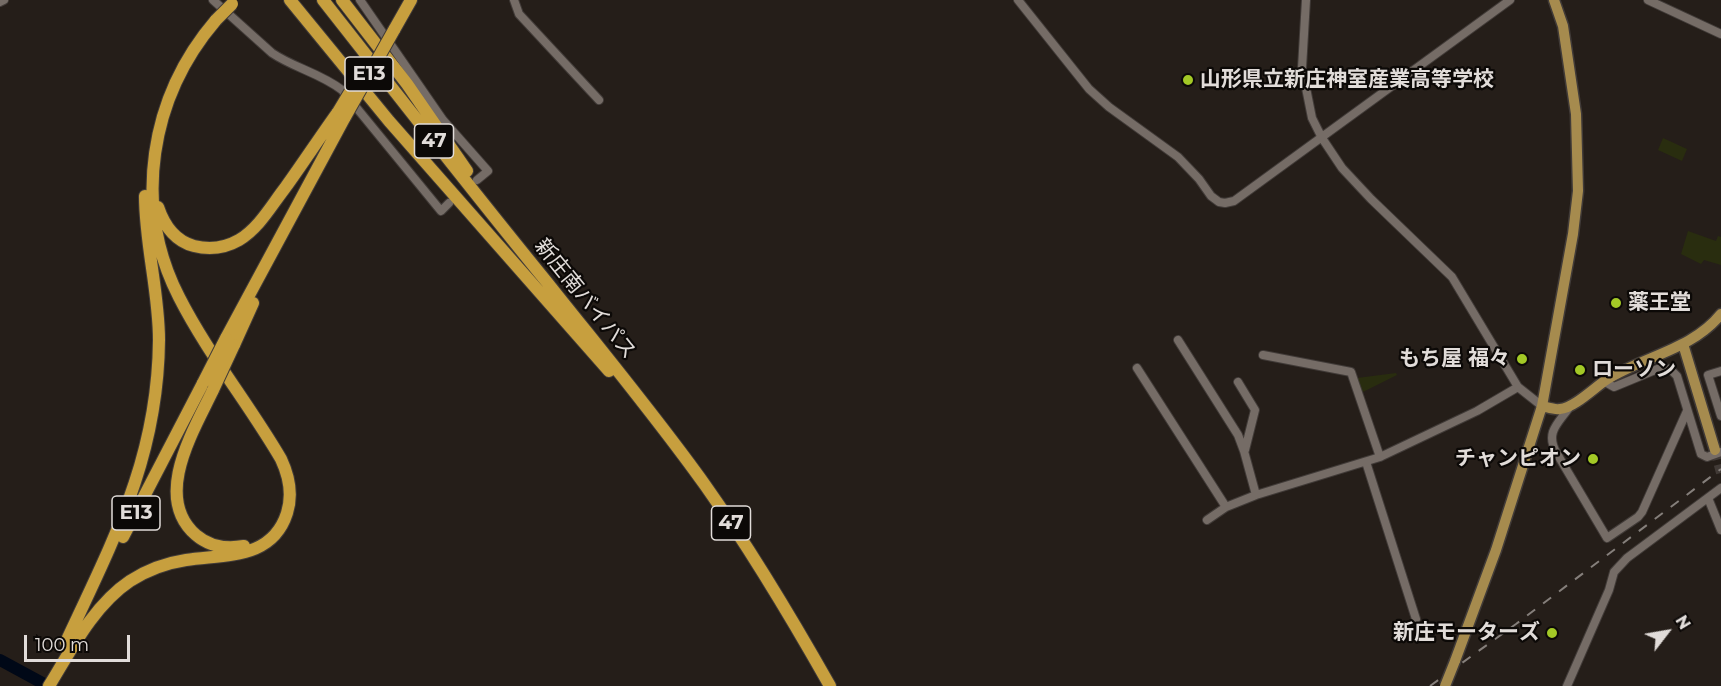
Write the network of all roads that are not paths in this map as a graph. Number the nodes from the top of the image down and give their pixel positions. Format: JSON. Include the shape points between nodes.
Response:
{"nodes":[{"id":1,"x":213,"y":0,"type":"edge"},
{"id":2,"x":289,"y":0,"type":"edge"},
{"id":3,"x":322,"y":0,"type":"edge"},
{"id":4,"x":342,"y":0,"type":"edge"},
{"id":5,"x":360,"y":0,"type":"edge"},
{"id":6,"x":406,"y":0,"type":"edge"},
{"id":7,"x":411,"y":0,"type":"edge"},
{"id":8,"x":514,"y":0,"type":"edge"},
{"id":9,"x":1018,"y":0,"type":"edge"},
{"id":10,"x":1306,"y":0,"type":"edge"},
{"id":11,"x":1510,"y":0,"type":"edge"},
{"id":12,"x":1554,"y":0,"type":"edge"},
{"id":13,"x":1648,"y":0,"type":"edge"},
{"id":14,"x":232,"y":2,"type":"edge"},
{"id":15,"x":392,"y":29,"type":"junction"},
{"id":16,"x":1721,"y":34,"type":"edge"},
{"id":17,"x":599,"y":100,"type":"dead end"},
{"id":18,"x":341,"y":114,"type":"junction"},
{"id":19,"x":1322,"y":138,"type":"junction"},
{"id":20,"x":150,"y":174,"type":"junction"},
{"id":21,"x":477,"y":180,"type":"dead end"},
{"id":22,"x":449,"y":203,"type":"dead end"},
{"id":23,"x":1721,"y":314,"type":"edge"},
{"id":24,"x":1178,"y":340,"type":"dead end"},
{"id":25,"x":1683,"y":345,"type":"junction"},
{"id":26,"x":1263,"y":355,"type":"dead end"},
{"id":27,"x":1137,"y":368,"type":"dead end"},
{"id":28,"x":1721,"y":371,"type":"edge"},
{"id":29,"x":1238,"y":382,"type":"dead end"},
{"id":30,"x":1605,"y":382,"type":"junction"},
{"id":31,"x":208,"y":387,"type":"junction"},
{"id":32,"x":1518,"y":387,"type":"junction"},
{"id":33,"x":1571,"y":405,"type":"junction"},
{"id":34,"x":1542,"y":406,"type":"junction"},
{"id":35,"x":1687,"y":411,"type":"junction"},
{"id":36,"x":1721,"y":416,"type":"edge"},
{"id":37,"x":654,"y":418,"type":"junction"},
{"id":38,"x":1244,"y":451,"type":"junction"},
{"id":39,"x":1718,"y":451,"type":"edge"},
{"id":40,"x":1380,"y":457,"type":"junction"},
{"id":41,"x":1366,"y":462,"type":"junction"},
{"id":42,"x":1721,"y":488,"type":"edge"},
{"id":43,"x":1256,"y":495,"type":"junction"},
{"id":44,"x":1708,"y":498,"type":"junction"},
{"id":45,"x":1226,"y":507,"type":"junction"},
{"id":46,"x":1207,"y":520,"type":"dead end"},
{"id":47,"x":1721,"y":530,"type":"edge"},
{"id":48,"x":1416,"y":620,"type":"dead end"},
{"id":49,"x":800,"y":635,"type":"junction"},
{"id":50,"x":66,"y":642,"type":"junction"},
{"id":51,"x":61,"y":659,"type":"junction"},
{"id":52,"x":42,"y":686,"type":"edge"},
{"id":53,"x":49,"y":686,"type":"edge"},
{"id":54,"x":825,"y":686,"type":"edge"},
{"id":55,"x":830,"y":686,"type":"edge"},
{"id":56,"x":1444,"y":686,"type":"edge"},
{"id":57,"x":1567,"y":686,"type":"edge"}],
"edges":[{"from":1,"to":22,"type":"street","via":[[283,61],[321,76],[342,90],[441,211]]},
{"from":2,"to":37,"type":"highway","via":[[389,121]]},
{"from":3,"to":37,"type":"highway","name":"新庄南バイパス","number":"47"},
{"from":4,"to":37,"type":"highway"},
{"from":5,"to":21,"type":"street","via":[[443,120],[488,171]]},
{"from":6,"to":15,"type":"highway"},
{"from":7,"to":15,"type":"highway","number":"E13"},
{"from":8,"to":17,"type":"street","via":[[519,14]]},
{"from":9,"to":19,"type":"street","via":[[1089,89],[1178,157],[1219,202],[1234,201]]},
{"from":10,"to":19,"type":"street","via":[[1302,68],[1312,118]]},
{"from":11,"to":19,"type":"street"},
{"from":12,"to":34,"type":"main road","via":[[1563,26],[1571,81],[1578,191]]},
{"from":13,"to":16,"type":"street"},
{"from":14,"to":20,"type":"highway","bridge":true,"via":[[214,18],[176,80]]},
{"from":15,"to":18,"type":"highway","number":"E13","bridge":true},
{"from":18,"to":20,"type":"highway","via":[[265,215],[245,236],[229,245],[197,247],[170,231]]},
{"from":18,"to":31,"type":"highway","number":"E13","bridge":true},
{"from":19,"to":32,"type":"street","via":[[1342,168],[1452,277]]},
{"from":20,"to":31,"type":"highway","via":[[147,204],[151,234],[170,294],[267,447],[281,479],[283,499],[273,526],[260,539],[242,546],[221,547],[201,539],[183,518],[177,498],[182,460]]},
{"from":20,"to":50,"type":"highway","via":[[147,234],[159,339],[152,418],[130,502]]},
{"from":20,"to":51,"type":"highway","via":[[156,226],[168,272],[190,317],[281,459],[290,490],[288,510],[279,529],[255,549],[175,563],[130,581],[101,608]]},
{"from":23,"to":25,"type":"main road"},
{"from":24,"to":38,"type":"street","via":[[1238,435]]},
{"from":25,"to":30,"type":"main road"},
{"from":25,"to":39,"type":"main road"},
{"from":26,"to":40,"type":"street","via":[[1351,372]]},
{"from":27,"to":45,"type":"street"},
{"from":28,"to":36,"type":"street","via":[[1708,375]]},
{"from":29,"to":38,"type":"street","via":[[1256,410]]},
{"from":30,"to":33,"type":"main road"},
{"from":30,"to":35,"type":"street","via":[[1614,387],[1660,368],[1670,369],[1677,376]]},
{"from":31,"to":50,"type":"highway","number":"E13"},
{"from":32,"to":34,"type":"street"},
{"from":32,"to":40,"type":"street"},
{"from":33,"to":34,"type":"main road","via":[[1559,410]]},
{"from":33,"to":35,"type":"street","via":[[1551,438],[1607,538],[1642,512]]},
{"from":34,"to":56,"type":"main road","bridge":true,"via":[[1511,506]]},
{"from":35,"to":39,"type":"street","via":[[1701,454],[1707,457]]},
{"from":37,"to":49,"type":"highway","number":"47"},
{"from":38,"to":43,"type":"street"},
{"from":40,"to":41,"type":"street"},
{"from":41,"to":43,"type":"street"},
{"from":41,"to":48,"type":"street"},
{"from":42,"to":44,"type":"street"},
{"from":43,"to":45,"type":"street"},
{"from":44,"to":47,"type":"street"},
{"from":44,"to":57,"type":"street","via":[[1614,572]]},
{"from":45,"to":46,"type":"street"},
{"from":49,"to":54,"type":"highway","number":"47"},
{"from":49,"to":55,"type":"highway","number":"47"},
{"from":50,"to":51,"type":"highway","number":"E13"},
{"from":51,"to":52,"type":"highway","number":"E13"},
{"from":51,"to":53,"type":"highway"}]}
